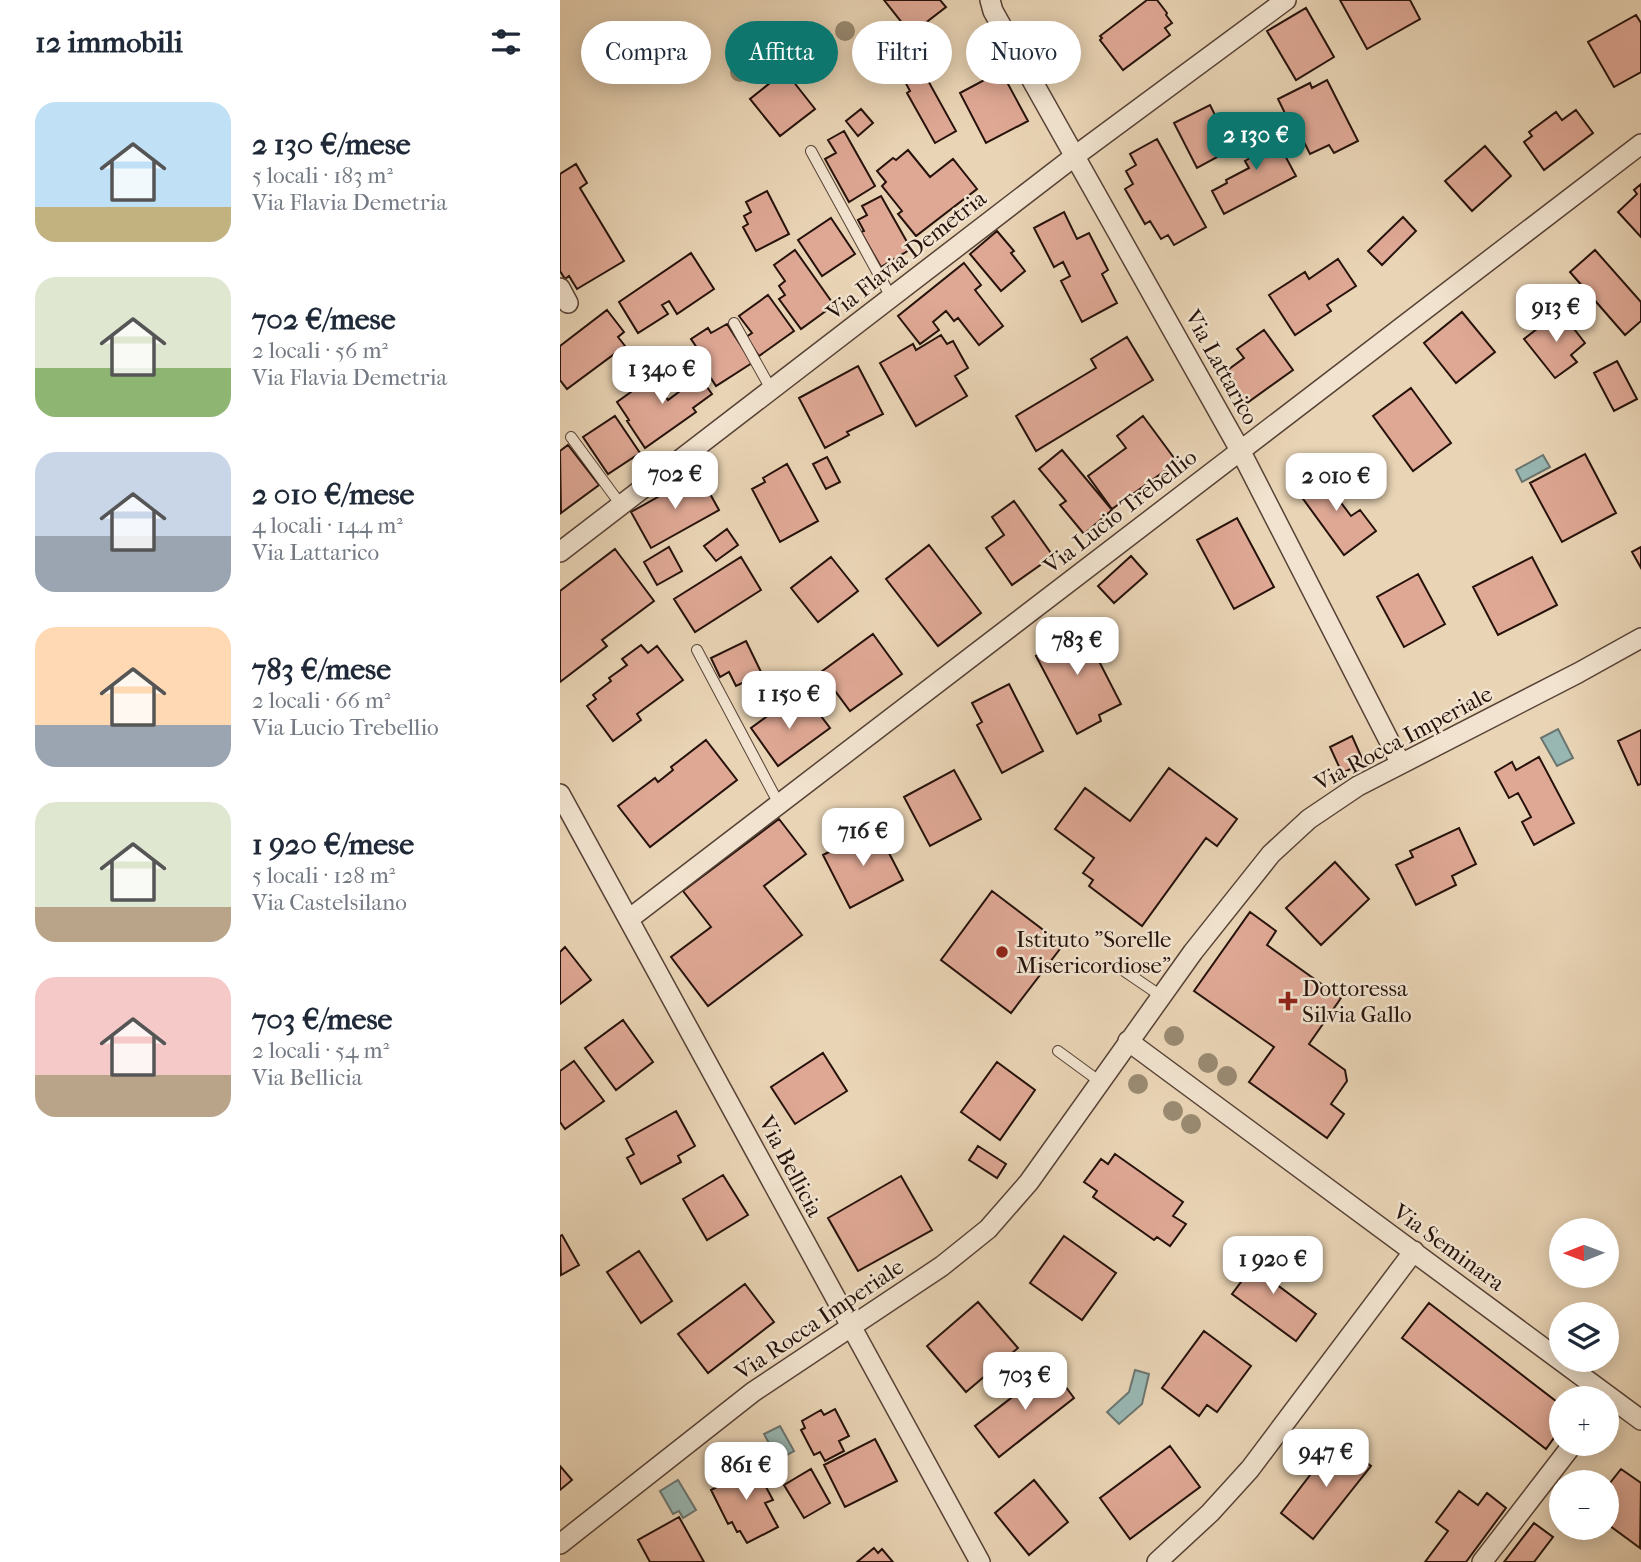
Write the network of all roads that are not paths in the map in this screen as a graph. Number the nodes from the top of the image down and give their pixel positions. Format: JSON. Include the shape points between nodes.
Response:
{"nodes":[{"id":1,"x":990,"y":0,"type":"edge"},
{"id":2,"x":1286,"y":0,"type":"edge"},
{"id":3,"x":1641,"y":144,"type":"edge"},
{"id":4,"x":811,"y":151,"type":"dead end"},
{"id":5,"x":1075,"y":156,"type":"junction"},
{"id":6,"x":891,"y":298,"type":"junction"},
{"id":7,"x":734,"y":323,"type":"dead end"},
{"id":8,"x":771,"y":389,"type":"junction"},
{"id":9,"x":572,"y":437,"type":"dead end"},
{"id":10,"x":1240,"y":450,"type":"junction"},
{"id":11,"x":621,"y":505,"type":"junction"},
{"id":12,"x":560,"y":552,"type":"edge"},
{"id":13,"x":1641,"y":638,"type":"edge"},
{"id":14,"x":697,"y":650,"type":"dead end"},
{"id":15,"x":1401,"y":764,"type":"junction"},
{"id":16,"x":560,"y":794,"type":"edge"},
{"id":17,"x":779,"y":804,"type":"junction"},
{"id":18,"x":629,"y":919,"type":"junction"},
{"id":19,"x":1119,"y":968,"type":"dead end"},
{"id":20,"x":1161,"y":996,"type":"junction"},
{"id":21,"x":1128,"y":1041,"type":"junction"},
{"id":22,"x":1058,"y":1051,"type":"dead end"},
{"id":23,"x":1099,"y":1082,"type":"junction"},
{"id":24,"x":1414,"y":1251,"type":"junction"},
{"id":25,"x":851,"y":1328,"type":"junction"},
{"id":26,"x":1592,"y":1386,"type":"edge"},
{"id":27,"x":1619,"y":1405,"type":"edge"},
{"id":28,"x":1641,"y":1420,"type":"edge"},
{"id":29,"x":1564,"y":1456,"type":"edge"},
{"id":30,"x":560,"y":1544,"type":"edge"},
{"id":31,"x":980,"y":1562,"type":"edge"},
{"id":32,"x":1157,"y":1562,"type":"edge"},
{"id":33,"x":1482,"y":1562,"type":"edge"}],
"edges":[{"from":1,"to":5,"type":"street","name":"Via Lattarico"},
{"from":2,"to":5,"type":"street","name":"Via Flavia Demetria"},
{"from":3,"to":10,"type":"street","name":"Via Lucio Trebellio"},
{"from":4,"to":6,"type":"lane"},
{"from":5,"to":6,"type":"street","name":"Via Flavia Demetria"},
{"from":5,"to":10,"type":"street","name":"Via Lattarico"},
{"from":6,"to":8,"type":"street","name":"Via Flavia Demetria"},
{"from":7,"to":8,"type":"lane"},
{"from":8,"to":11,"type":"street","name":"Via Flavia Demetria"},
{"from":9,"to":11,"type":"lane"},
{"from":10,"to":15,"type":"street","name":"Via Lattarico"},
{"from":10,"to":17,"type":"street","name":"Via Lucio Trebellio"},
{"from":11,"to":12,"type":"street","name":"Via Flavia Demetria"},
{"from":13,"to":15,"type":"street","name":"Via Rocca Imperiale"},
{"from":14,"to":17,"type":"lane"},
{"from":15,"to":20,"type":"street","name":"Via Rocca Imperiale","via":[[1345,794],[1271,854]]},
{"from":16,"to":18,"type":"street","name":"Via Bellicia"},
{"from":17,"to":18,"type":"street","name":"Via Lucio Trebellio"},
{"from":18,"to":25,"type":"street","name":"Via Bellicia"},
{"from":19,"to":20,"type":"lane"},
{"from":20,"to":21,"type":"street","name":"Via Rocca Imperiale"},
{"from":21,"to":23,"type":"street","name":"Via Rocca Imperiale"},
{"from":21,"to":24,"type":"street","name":"Via Seminara"},
{"from":22,"to":23,"type":"lane"},
{"from":23,"to":25,"type":"street","name":"Via Rocca Imperiale","via":[[1029,1182],[988,1229]]},
{"from":24,"to":26,"type":"street","name":"Via Seminara"},
{"from":24,"to":32,"type":"street","via":[[1250,1469]]},
{"from":25,"to":30,"type":"street","name":"Via Rocca Imperiale","via":[[753,1392]]},
{"from":25,"to":31,"type":"street","name":"Via Bellicia"},
{"from":27,"to":28,"type":"street","name":"Via Seminara"},
{"from":29,"to":33,"type":"street"}]}
